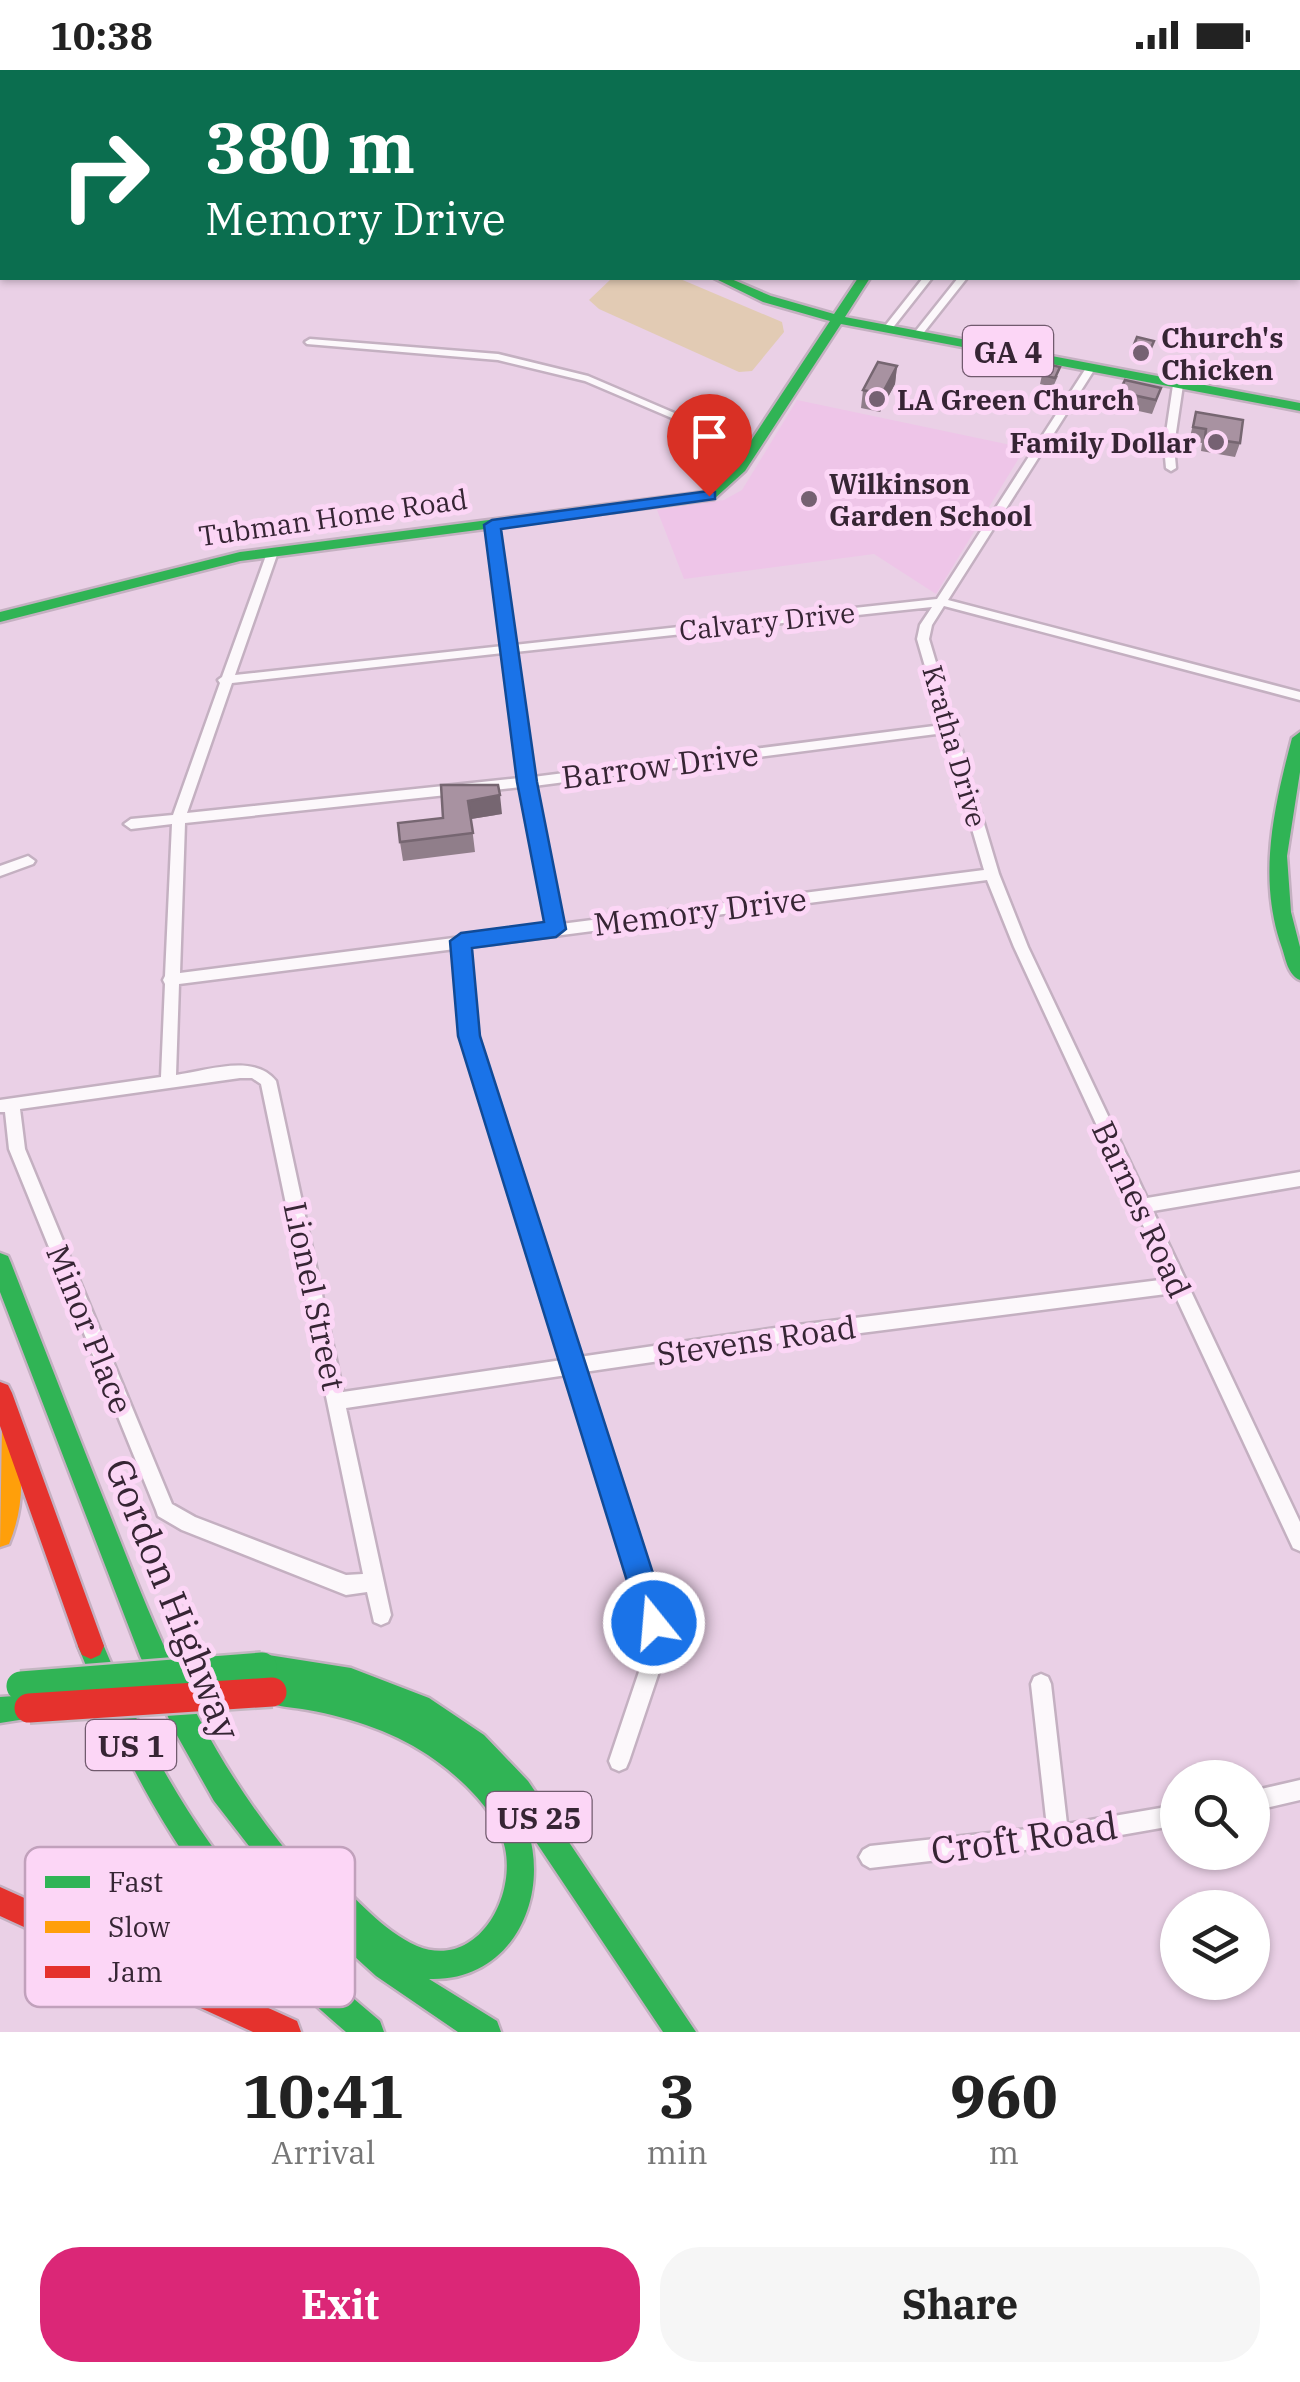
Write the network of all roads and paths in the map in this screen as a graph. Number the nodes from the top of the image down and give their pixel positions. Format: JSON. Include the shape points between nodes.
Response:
{"nodes":[{"id":1,"x":724,"y":280,"type":"edge"},
{"id":2,"x":863,"y":280,"type":"edge"},
{"id":3,"x":925,"y":280,"type":"edge"},
{"id":4,"x":960,"y":280,"type":"edge"},
{"id":5,"x":836,"y":318,"type":"junction"},
{"id":6,"x":888,"y":328,"type":"junction"},
{"id":7,"x":918,"y":334,"type":"junction"},
{"id":8,"x":310,"y":342,"type":"dead end"},
{"id":9,"x":1091,"y":367,"type":"junction"},
{"id":10,"x":1178,"y":384,"type":"junction"},
{"id":11,"x":1300,"y":407,"type":"edge"},
{"id":12,"x":751,"y":448,"type":"junction"},
{"id":13,"x":1171,"y":468,"type":"dead end"},
{"id":14,"x":492,"y":525,"type":"junction"},
{"id":15,"x":272,"y":552,"type":"junction"},
{"id":16,"x":942,"y":602,"type":"junction"},
{"id":17,"x":0,"y":617,"type":"edge"},
{"id":18,"x":511,"y":649,"type":"junction"},
{"id":19,"x":224,"y":680,"type":"junction"},
{"id":20,"x":1300,"y":696,"type":"edge"},
{"id":21,"x":950,"y":728,"type":"junction"},
{"id":22,"x":1300,"y":738,"type":"edge"},
{"id":23,"x":527,"y":782,"type":"junction"},
{"id":24,"x":179,"y":818,"type":"junction"},
{"id":25,"x":131,"y":824,"type":"dead end"},
{"id":26,"x":28,"y":862,"type":"dead end"},
{"id":27,"x":0,"y":871,"type":"edge"},
{"id":28,"x":992,"y":874,"type":"junction"},
{"id":29,"x":556,"y":929,"type":"junction"},
{"id":30,"x":461,"y":941,"type":"junction"},
{"id":31,"x":1300,"y":973,"type":"edge"},
{"id":32,"x":170,"y":980,"type":"junction"},
{"id":33,"x":168,"y":1083,"type":"junction"},
{"id":34,"x":6,"y":1105,"type":"edge"},
{"id":35,"x":1300,"y":1179,"type":"edge"},
{"id":36,"x":1143,"y":1206,"type":"junction"},
{"id":37,"x":0,"y":1263,"type":"edge"},
{"id":38,"x":1176,"y":1284,"type":"junction"},
{"id":39,"x":576,"y":1366,"type":"junction"},
{"id":40,"x":0,"y":1392,"type":"edge"},
{"id":41,"x":338,"y":1401,"type":"junction"},
{"id":42,"x":0,"y":1432,"type":"edge"},
{"id":43,"x":0,"y":1535,"type":"edge"},
{"id":44,"x":1300,"y":1542,"type":"edge"},
{"id":45,"x":372,"y":1582,"type":"junction"},
{"id":46,"x":381,"y":1614,"type":"dead end"},
{"id":47,"x":1042,"y":1684,"type":"dead end"},
{"id":48,"x":17,"y":1694,"type":"edge"},
{"id":49,"x":0,"y":1710,"type":"edge"},
{"id":50,"x":619,"y":1761,"type":"dead end"},
{"id":51,"x":1300,"y":1790,"type":"edge"},
{"id":52,"x":1270,"y":1797,"type":"edge"},
{"id":53,"x":231,"y":1805,"type":"junction"},
{"id":54,"x":1160,"y":1818,"type":"edge"},
{"id":55,"x":1058,"y":1836,"type":"junction"},
{"id":56,"x":196,"y":1847,"type":"edge"},
{"id":57,"x":268,"y":1847,"type":"edge"},
{"id":58,"x":279,"y":1847,"type":"edge"},
{"id":59,"x":870,"y":1857,"type":"dead end"},
{"id":60,"x":0,"y":1901,"type":"edge"},
{"id":61,"x":25,"y":1912,"type":"edge"},
{"id":62,"x":355,"y":1914,"type":"edge"},
{"id":63,"x":355,"y":1941,"type":"edge"},
{"id":64,"x":231,"y":2007,"type":"edge"},
{"id":65,"x":340,"y":2007,"type":"edge"},
{"id":66,"x":286,"y":2032,"type":"edge"},
{"id":67,"x":369,"y":2032,"type":"edge"},
{"id":68,"x":486,"y":2032,"type":"edge"},
{"id":69,"x":681,"y":2032,"type":"edge"}],
"edges":[{"from":1,"to":5,"type":"main road","number":"GA 4","via":[[767,300]]},
{"from":2,"to":5,"type":"main road","name":"Tubman Home Road"},
{"from":3,"to":6,"type":"street"},
{"from":4,"to":7,"type":"street"},
{"from":5,"to":6,"type":"main road","number":"GA 4"},
{"from":5,"to":12,"type":"main road","name":"Tubman Home Road","via":[[802,380]]},
{"from":6,"to":7,"type":"main road","number":"GA 4"},
{"from":7,"to":9,"type":"main road","number":"GA 4"},
{"from":8,"to":12,"type":"street","via":[[516,361],[588,379]]},
{"from":9,"to":10,"type":"main road","number":"GA 4"},
{"from":9,"to":16,"type":"street","name":"Kratha Drive"},
{"from":10,"to":11,"type":"main road","number":"GA 4"},
{"from":10,"to":13,"type":"street"},
{"from":12,"to":14,"type":"main road","name":"Tubman Home Road","via":[[728,483],[709,496]]},
{"from":14,"to":15,"type":"main road","name":"Tubman Home Road"},
{"from":14,"to":18,"type":"street"},
{"from":15,"to":17,"type":"main road","name":"Tubman Home Road","via":[[183,568]]},
{"from":15,"to":19,"type":"street"},
{"from":16,"to":18,"type":"street","name":"Calvary Drive"},
{"from":16,"to":20,"type":"street","name":"Calvary Drive"},
{"from":16,"to":21,"type":"street","name":"Kratha Drive","via":[[923,639]]},
{"from":18,"to":19,"type":"street","name":"Calvary Drive"},
{"from":18,"to":23,"type":"street"},
{"from":19,"to":24,"type":"street"},
{"from":21,"to":23,"type":"street","name":"Barrow Drive"},
{"from":21,"to":28,"type":"street","name":"Kratha Drive"},
{"from":22,"to":31,"type":"main road","via":[[1272,857],[1277,911]]},
{"from":23,"to":24,"type":"street","name":"Barrow Drive"},
{"from":23,"to":29,"type":"street"},
{"from":24,"to":25,"type":"street","name":"Barrow Drive"},
{"from":24,"to":32,"type":"street"},
{"from":26,"to":27,"type":"street"},
{"from":28,"to":29,"type":"street","name":"Memory Drive"},
{"from":28,"to":36,"type":"street","name":"Barnes Road"},
{"from":29,"to":30,"type":"street","name":"Memory Drive"},
{"from":30,"to":32,"type":"street","name":"Memory Drive"},
{"from":30,"to":39,"type":"street","via":[[469,1036]]},
{"from":32,"to":33,"type":"street"},
{"from":33,"to":34,"type":"street","name":"Lionel Street"},
{"from":33,"to":41,"type":"street","name":"Lionel Street","via":[[249,1072],[268,1080]]},
{"from":34,"to":45,"type":"street","name":"Minor Place","via":[[17,1148],[165,1510],[346,1584]]},
{"from":35,"to":36,"type":"street"},
{"from":36,"to":38,"type":"street","name":"Barnes Road"},
{"from":37,"to":53,"type":"main road","name":"Gordon Highway","number":"US 1","via":[[170,1702]]},
{"from":38,"to":39,"type":"street","name":"Stevens Road"},
{"from":38,"to":44,"type":"street","name":"Barnes Road"},
{"from":39,"to":41,"type":"street","name":"Stevens Road"},
{"from":39,"to":50,"type":"street","via":[[654,1623],[656,1651]]},
{"from":40,"to":56,"type":"main road","number":"US 1","via":[[120,1722]]},
{"from":41,"to":45,"type":"street","name":"Lionel Street"},
{"from":42,"to":43,"type":"main road","via":[[11,1486]]},
{"from":45,"to":46,"type":"street","name":"Lionel Street"},
{"from":47,"to":55,"type":"street"},
{"from":48,"to":49,"type":"main road"},
{"from":48,"to":62,"type":"main road","bridge":true,"via":[[272,1692],[363,1708],[424,1737],[455,1760],[518,1834],[527,1872],[516,1911],[484,1950],[448,1965],[391,1946]]},
{"from":48,"to":69,"type":"main road","number":"US 25","bridge":true,"via":[[262,1667],[368,1684],[412,1701],[471,1740],[528,1800],[612,1938]]},
{"from":51,"to":52,"type":"street"},
{"from":53,"to":57,"type":"main road","name":"Gordon Highway","number":"US 1"},
{"from":53,"to":58,"type":"main road","bridge":true},
{"from":54,"to":55,"type":"street","name":"Croft Road"},
{"from":55,"to":59,"type":"street","name":"Croft Road"},
{"from":60,"to":61,"type":"main road"},
{"from":63,"to":68,"type":"main road","name":"Gordon Highway","number":"US 1"},
{"from":64,"to":66,"type":"main road"},
{"from":65,"to":67,"type":"main road","number":"US 1"}]}
